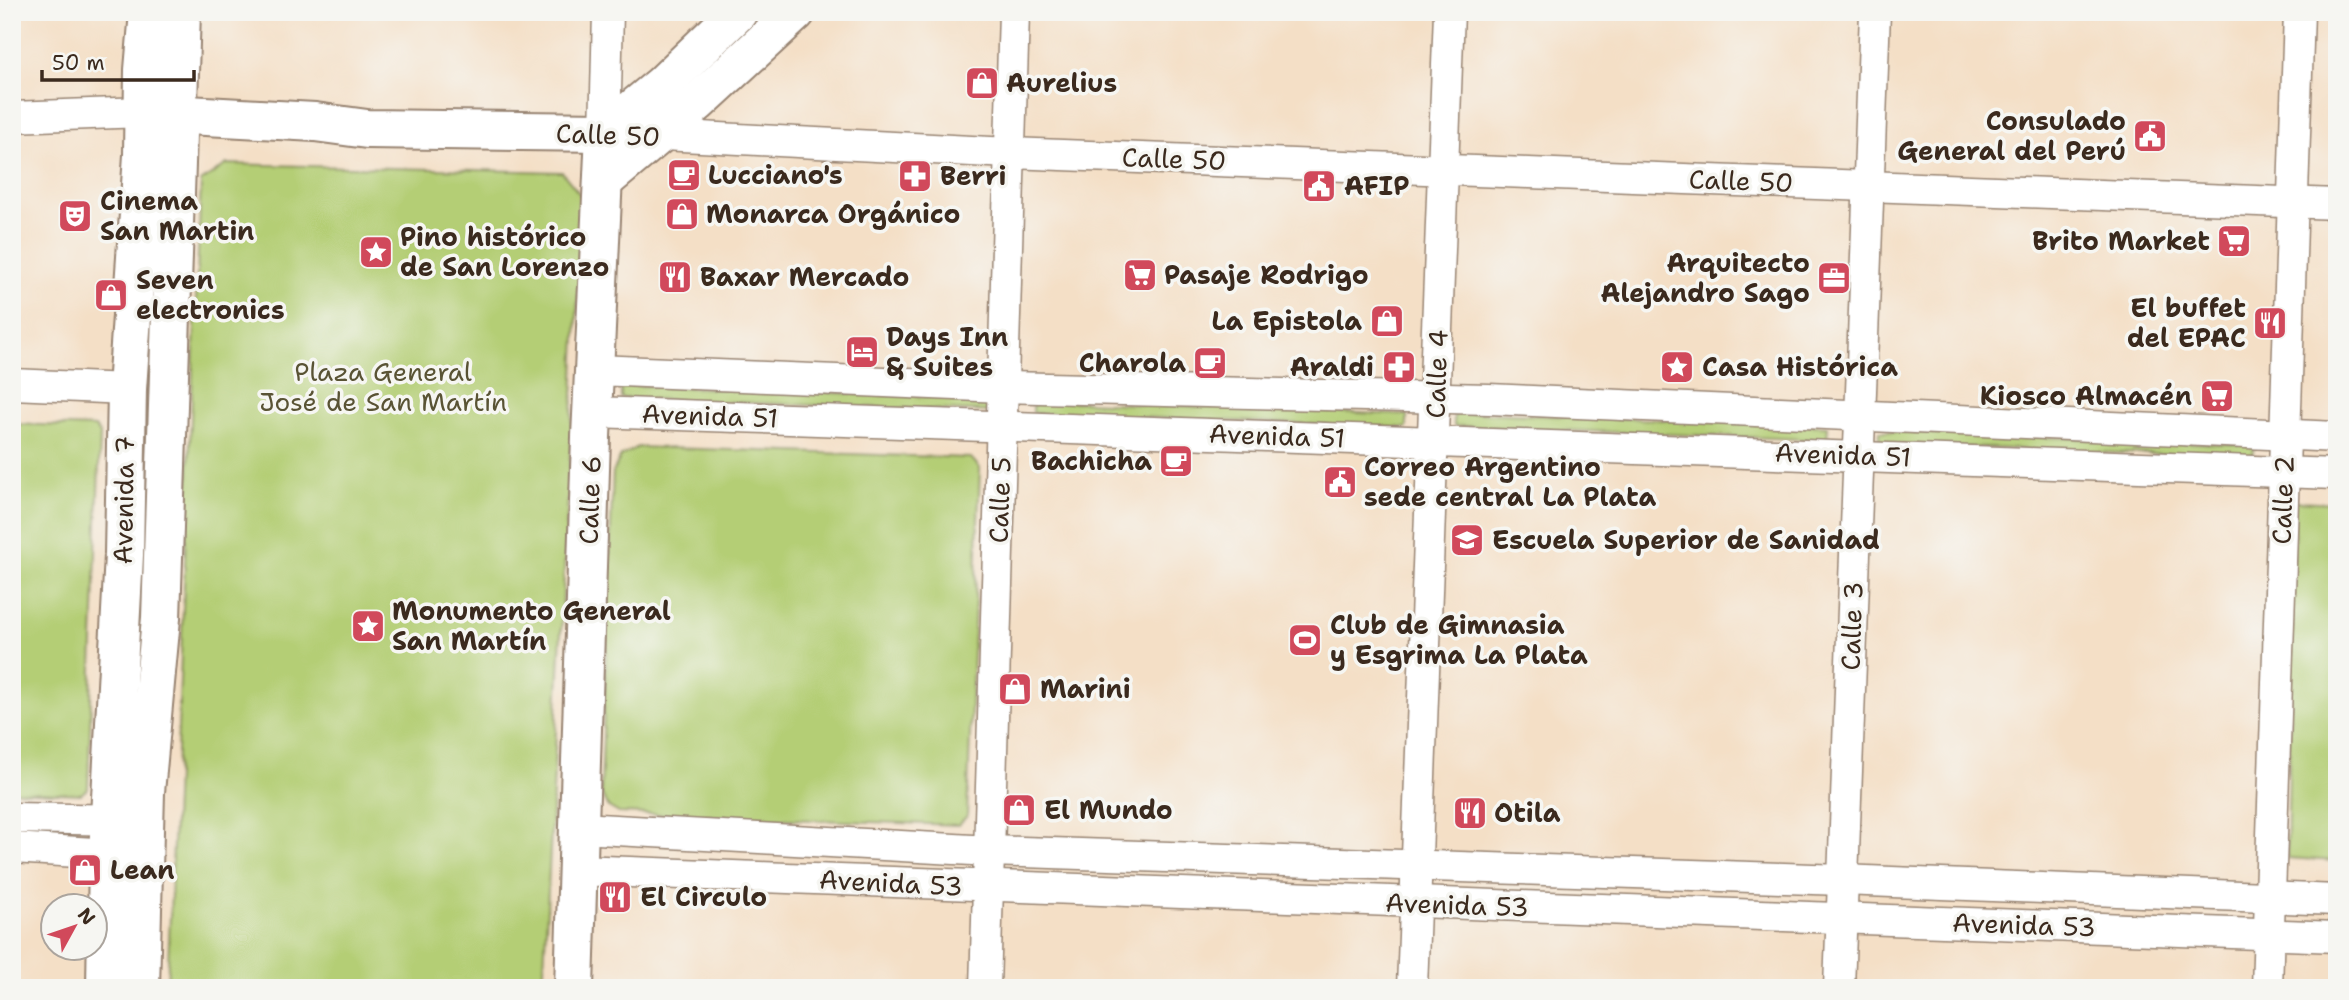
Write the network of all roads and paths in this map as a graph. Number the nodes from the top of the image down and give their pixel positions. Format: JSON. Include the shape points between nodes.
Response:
{"nodes":[{"id":1,"x":149,"y":12,"type":"edge"},
{"id":2,"x":181,"y":12,"type":"edge"},
{"id":3,"x":608,"y":12,"type":"edge"},
{"id":4,"x":738,"y":12,"type":"edge"},
{"id":5,"x":796,"y":12,"type":"edge"},
{"id":6,"x":1014,"y":12,"type":"edge"},
{"id":7,"x":1449,"y":12,"type":"edge"},
{"id":8,"x":1875,"y":12,"type":"edge"},
{"id":9,"x":2299,"y":12,"type":"edge"},
{"id":10,"x":160,"y":114,"type":"junction"},
{"id":11,"x":12,"y":117,"type":"edge"},
{"id":12,"x":605,"y":132,"type":"junction"},
{"id":13,"x":658,"y":136,"type":"junction"},
{"id":14,"x":1010,"y":153,"type":"junction"},
{"id":15,"x":1444,"y":169,"type":"junction"},
{"id":16,"x":605,"y":180,"type":"junction"},
{"id":17,"x":1868,"y":186,"type":"junction"},
{"id":18,"x":2292,"y":202,"type":"junction"},
{"id":19,"x":2337,"y":204,"type":"edge"},
{"id":20,"x":596,"y":370,"type":"junction"},
{"id":21,"x":12,"y":384,"type":"edge"},
{"id":22,"x":1003,"y":387,"type":"junction"},
{"id":23,"x":127,"y":390,"type":"junction"},
{"id":24,"x":1436,"y":397,"type":"junction"},
{"id":25,"x":594,"y":412,"type":"junction"},
{"id":26,"x":1860,"y":416,"type":"junction"},
{"id":27,"x":1002,"y":426,"type":"junction"},
{"id":28,"x":2285,"y":435,"type":"junction"},
{"id":29,"x":2337,"y":437,"type":"edge"},
{"id":30,"x":1435,"y":441,"type":"junction"},
{"id":31,"x":1858,"y":456,"type":"junction"},
{"id":32,"x":2284,"y":471,"type":"junction"},
{"id":33,"x":2337,"y":474,"type":"edge"},
{"id":34,"x":12,"y":818,"type":"edge"},
{"id":35,"x":580,"y":828,"type":"junction"},
{"id":36,"x":127,"y":837,"type":"junction"},
{"id":37,"x":12,"y":848,"type":"edge"},
{"id":38,"x":990,"y":851,"type":"junction"},
{"id":39,"x":1417,"y":864,"type":"junction"},
{"id":40,"x":578,"y":870,"type":"junction"},
{"id":41,"x":1842,"y":880,"type":"junction"},
{"id":42,"x":988,"y":888,"type":"junction"},
{"id":43,"x":2270,"y":898,"type":"junction"},
{"id":44,"x":2337,"y":901,"type":"edge"},
{"id":45,"x":1416,"y":904,"type":"junction"},
{"id":46,"x":1841,"y":919,"type":"junction"},
{"id":47,"x":2269,"y":934,"type":"junction"},
{"id":48,"x":2337,"y":937,"type":"edge"},
{"id":49,"x":106,"y":988,"type":"edge"},
{"id":50,"x":140,"y":988,"type":"edge"},
{"id":51,"x":574,"y":988,"type":"edge"},
{"id":52,"x":985,"y":988,"type":"edge"},
{"id":53,"x":1412,"y":988,"type":"edge"},
{"id":54,"x":1839,"y":988,"type":"edge"},
{"id":55,"x":2267,"y":988,"type":"edge"}],
"edges":[{"from":1,"to":10,"type":"main road","name":"Avenida 7"},
{"from":2,"to":10,"type":"main road","name":"Avenida 7"},
{"from":3,"to":12,"type":"street","name":"Calle 6"},
{"from":4,"to":12,"type":"main road"},
{"from":5,"to":13,"type":"main road"},
{"from":6,"to":14,"type":"street","name":"Calle 5"},
{"from":7,"to":15,"type":"street","name":"Calle 4"},
{"from":8,"to":17,"type":"street","name":"Calle 3"},
{"from":9,"to":18,"type":"street","name":"Calle 2"},
{"from":10,"to":11,"type":"street","name":"Calle 50"},
{"from":10,"to":12,"type":"main road","name":"Calle 50","via":[[367,129]]},
{"from":10,"to":23,"type":"main road","name":"Avenida 7","via":[[143,155]]},
{"from":10,"to":36,"type":"main road","name":"Avenida 7","via":[[161,618]]},
{"from":12,"to":13,"type":"street","name":"Calle 50"},
{"from":12,"to":16,"type":"main road","name":"Calle 6"},
{"from":13,"to":14,"type":"street","name":"Calle 50"},
{"from":13,"to":16,"type":"main road"},
{"from":14,"to":15,"type":"street","name":"Calle 50"},
{"from":14,"to":22,"type":"street","name":"Calle 5"},
{"from":15,"to":17,"type":"street","name":"Calle 50"},
{"from":15,"to":24,"type":"street","name":"Calle 4"},
{"from":16,"to":20,"type":"main road","name":"Calle 6"},
{"from":17,"to":18,"type":"street","name":"Calle 50"},
{"from":17,"to":26,"type":"street","name":"Calle 3"},
{"from":18,"to":19,"type":"street","name":"Calle 50"},
{"from":18,"to":28,"type":"street","name":"Calle 2"},
{"from":20,"to":22,"type":"street","name":"Avenida 51"},
{"from":20,"to":25,"type":"main road","name":"Calle 6"},
{"from":21,"to":23,"type":"street"},
{"from":22,"to":24,"type":"street","name":"Avenida 51"},
{"from":22,"to":27,"type":"street","name":"Calle 5"},
{"from":23,"to":36,"type":"main road","name":"Avenida 7"},
{"from":24,"to":26,"type":"street","name":"Avenida 51"},
{"from":24,"to":30,"type":"street","name":"Calle 4"},
{"from":25,"to":27,"type":"street","name":"Avenida 51"},
{"from":25,"to":35,"type":"main road","name":"Calle 6"},
{"from":26,"to":28,"type":"street","name":"Avenida 51"},
{"from":26,"to":31,"type":"street","name":"Calle 3"},
{"from":27,"to":30,"type":"street","name":"Avenida 51"},
{"from":27,"to":38,"type":"street","name":"Calle 5"},
{"from":28,"to":29,"type":"street","name":"Avenida 51"},
{"from":28,"to":32,"type":"street","name":"Calle 2"},
{"from":30,"to":31,"type":"street","name":"Avenida 51"},
{"from":30,"to":39,"type":"street","name":"Calle 4"},
{"from":31,"to":32,"type":"street","name":"Avenida 51"},
{"from":31,"to":41,"type":"street","name":"Calle 3"},
{"from":32,"to":33,"type":"street","name":"Avenida 51"},
{"from":32,"to":43,"type":"street","name":"Calle 2"},
{"from":34,"to":36,"type":"street"},
{"from":35,"to":38,"type":"street","name":"Avenida 53"},
{"from":35,"to":40,"type":"main road","name":"Calle 6"},
{"from":36,"to":37,"type":"street"},
{"from":36,"to":49,"type":"main road","name":"Avenida 7"},
{"from":36,"to":50,"type":"main road","name":"Avenida 7"},
{"from":38,"to":39,"type":"street","name":"Avenida 53"},
{"from":38,"to":42,"type":"street","name":"Calle 5"},
{"from":39,"to":41,"type":"street","name":"Avenida 53"},
{"from":39,"to":45,"type":"street","name":"Calle 4"},
{"from":40,"to":42,"type":"street","name":"Avenida 53"},
{"from":40,"to":51,"type":"main road","name":"Calle 6"},
{"from":41,"to":43,"type":"street","name":"Avenida 53"},
{"from":41,"to":46,"type":"street","name":"Calle 3"},
{"from":42,"to":45,"type":"street","name":"Avenida 53"},
{"from":42,"to":52,"type":"street","name":"Calle 5"},
{"from":43,"to":44,"type":"street","name":"Avenida 53"},
{"from":43,"to":47,"type":"street","name":"Calle 2"},
{"from":45,"to":46,"type":"street","name":"Avenida 53"},
{"from":45,"to":53,"type":"street","name":"Calle 4"},
{"from":46,"to":47,"type":"street","name":"Avenida 53"},
{"from":46,"to":54,"type":"street","name":"Calle 3"},
{"from":47,"to":48,"type":"street","name":"Avenida 53"},
{"from":47,"to":55,"type":"street","name":"Calle 2"}]}
